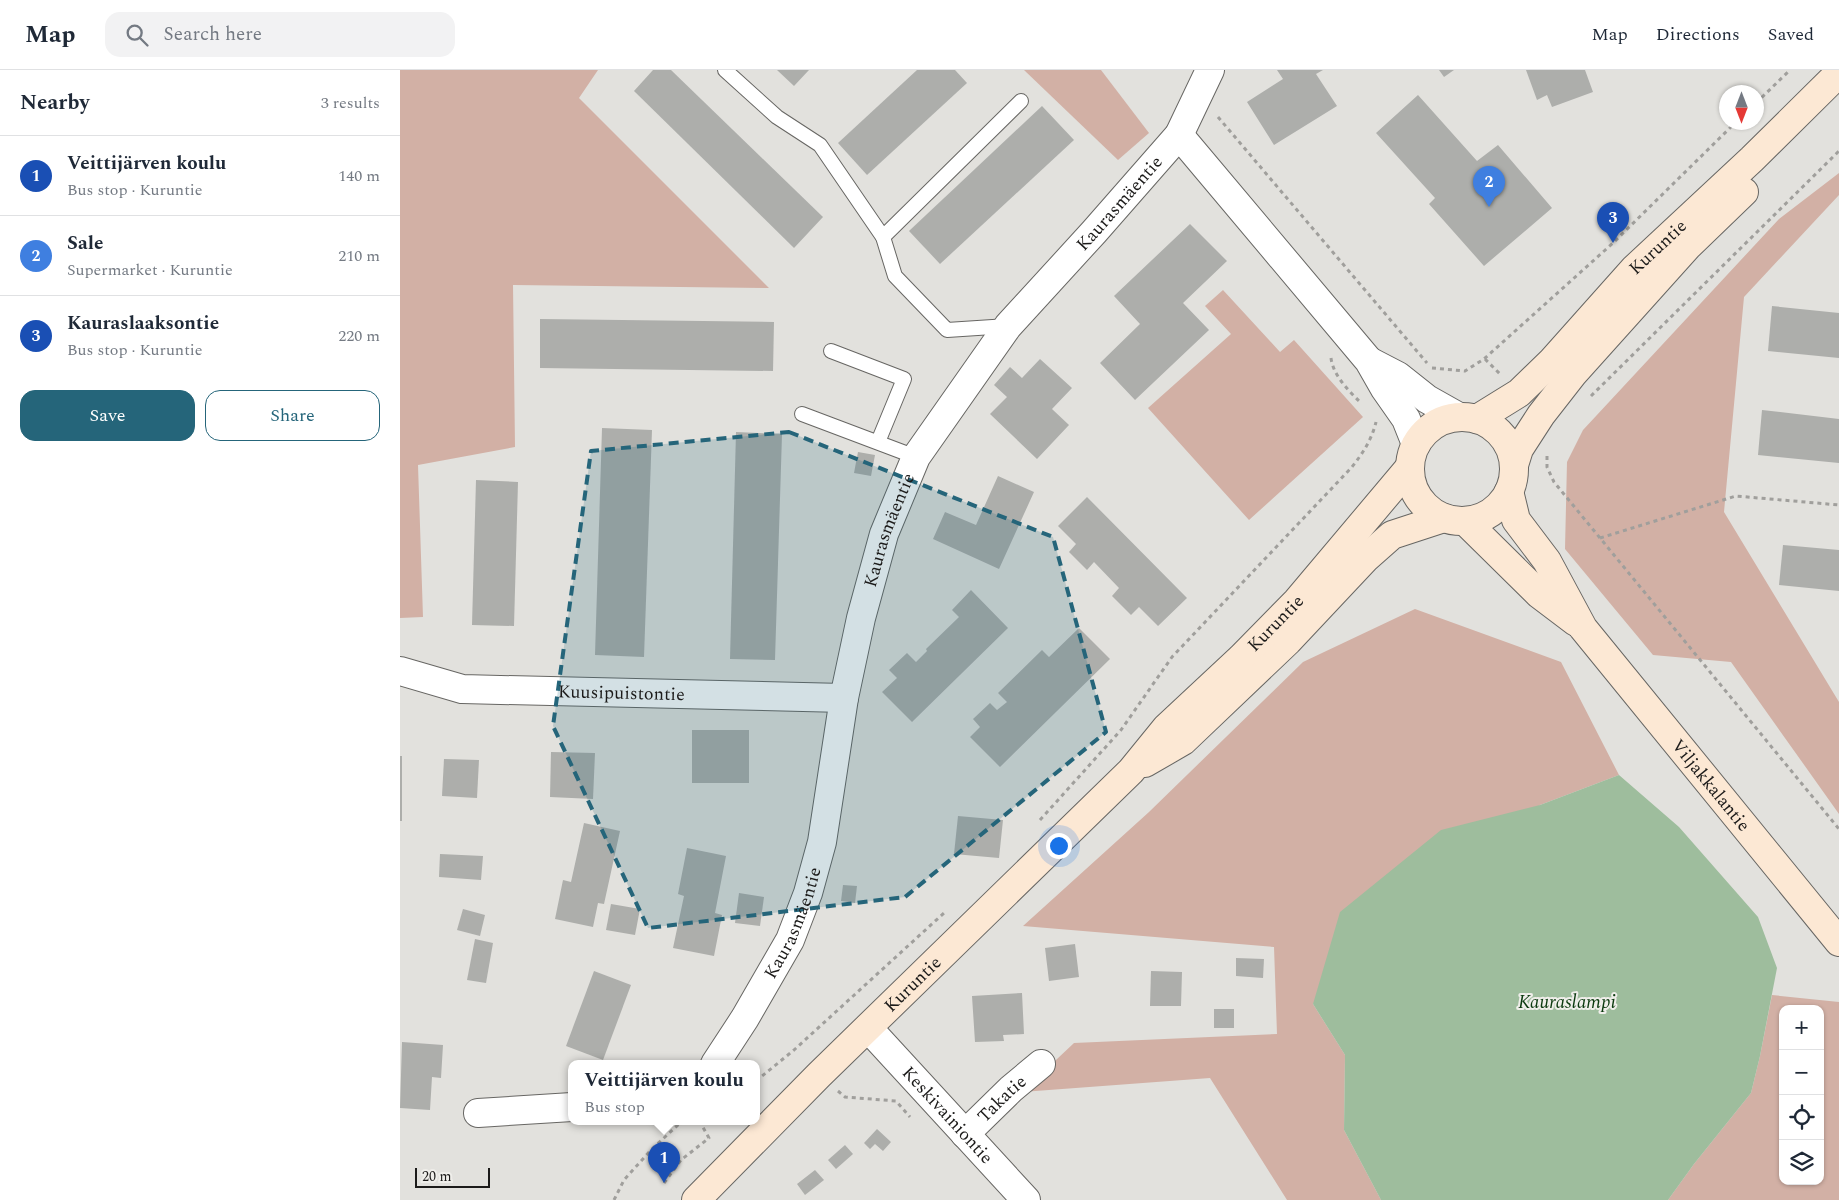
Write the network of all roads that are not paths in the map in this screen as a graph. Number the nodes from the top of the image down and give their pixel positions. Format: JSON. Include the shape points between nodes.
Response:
{"nodes":[{"id":1,"x":725,"y":70,"type":"edge"},
{"id":2,"x":1839,"y":73,"type":"edge"},
{"id":3,"x":1204,"y":82,"type":"edge"},
{"id":4,"x":1839,"y":98,"type":"edge"},
{"id":5,"x":1021,"y":101,"type":"dead end"},
{"id":6,"x":1179,"y":134,"type":"junction"},
{"id":7,"x":883,"y":237,"type":"junction"},
{"id":8,"x":1008,"y":326,"type":"junction"},
{"id":9,"x":831,"y":351,"type":"dead end"},
{"id":10,"x":1369,"y":361,"type":"junction"},
{"id":11,"x":802,"y":414,"type":"dead end"},
{"id":12,"x":1468,"y":418,"type":"junction"},
{"id":13,"x":878,"y":442,"type":"junction"},
{"id":14,"x":1413,"y":456,"type":"junction"},
{"id":15,"x":916,"y":458,"type":"junction"},
{"id":16,"x":1514,"y":464,"type":"junction"},
{"id":17,"x":1509,"y":491,"type":"junction"},
{"id":18,"x":1454,"y":519,"type":"junction"},
{"id":19,"x":1583,"y":628,"type":"junction"},
{"id":20,"x":400,"y":670,"type":"edge"},
{"id":21,"x":844,"y":698,"type":"junction"},
{"id":22,"x":1131,"y":771,"type":"junction"},
{"id":23,"x":1839,"y":942,"type":"edge"},
{"id":24,"x":868,"y":1028,"type":"junction"},
{"id":25,"x":718,"y":1060,"type":"edge"},
{"id":26,"x":1041,"y":1064,"type":"dead end"},
{"id":27,"x":568,"y":1107,"type":"edge"},
{"id":28,"x":478,"y":1113,"type":"dead end"},
{"id":29,"x":965,"y":1134,"type":"junction"},
{"id":30,"x":696,"y":1200,"type":"edge"},
{"id":31,"x":1026,"y":1200,"type":"edge"}],
"edges":[{"from":1,"to":7,"type":"lane","via":[[777,117],[820,144]]},
{"from":2,"to":12,"type":"main road","name":"Kuruntie","via":[[1634,269],[1552,361],[1519,392]]},
{"from":3,"to":6,"type":"street","name":"Kaurasmäentie"},
{"from":4,"to":16,"type":"main road","name":"Kuruntie","via":[[1688,246],[1573,374],[1541,415],[1519,449]]},
{"from":5,"to":7,"type":"lane"},
{"from":6,"to":8,"type":"street","name":"Kaurasmäentie"},
{"from":6,"to":10,"type":"street"},
{"from":7,"to":8,"type":"lane","via":[[895,276],[947,330]]},
{"from":8,"to":15,"type":"street","name":"Kaurasmäentie"},
{"from":9,"to":13,"type":"lane","via":[[904,379]]},
{"from":10,"to":12,"type":"street","via":[[1398,376],[1427,399]]},
{"from":10,"to":14,"type":"street","via":[[1406,419]]},
{"from":11,"to":13,"type":"lane"},
{"from":12,"to":14,"type":"main road","via":[[1442,420],[1426,430]]},
{"from":12,"to":16,"type":"main road","via":[[1491,425],[1502,436]]},
{"from":13,"to":15,"type":"lane"},
{"from":14,"to":18,"type":"main road","via":[[1414,489],[1426,506]]},
{"from":14,"to":22,"type":"main road","name":"Kuruntie","via":[[1297,601],[1166,728]]},
{"from":15,"to":21,"type":"street","name":"Kaurasmäentie","via":[[884,534]]},
{"from":16,"to":17,"type":"main road"},
{"from":17,"to":18,"type":"main road","via":[[1498,506],[1483,516]]},
{"from":17,"to":19,"type":"main road","name":"Viljakkalantie","via":[[1516,520],[1547,561]]},
{"from":18,"to":19,"type":"main road","name":"Viljakkalantie"},
{"from":18,"to":22,"type":"main road","name":"Kuruntie","via":[[1392,535],[1183,741]]},
{"from":19,"to":23,"type":"main road","name":"Viljakkalantie"},
{"from":20,"to":21,"type":"street","name":"Kuusipuistontie","via":[[462,689]]},
{"from":21,"to":25,"type":"street","name":"Kaurasmäentie","via":[[822,842],[808,893],[790,940]]},
{"from":22,"to":24,"type":"main road","name":"Kuruntie"},
{"from":24,"to":29,"type":"street","name":"Keskivainiontie"},
{"from":24,"to":30,"type":"main road","name":"Kuruntie"},
{"from":26,"to":29,"type":"street","name":"Takatie"},
{"from":27,"to":28,"type":"street"},
{"from":29,"to":31,"type":"street","name":"Keskivainiontie"}]}
